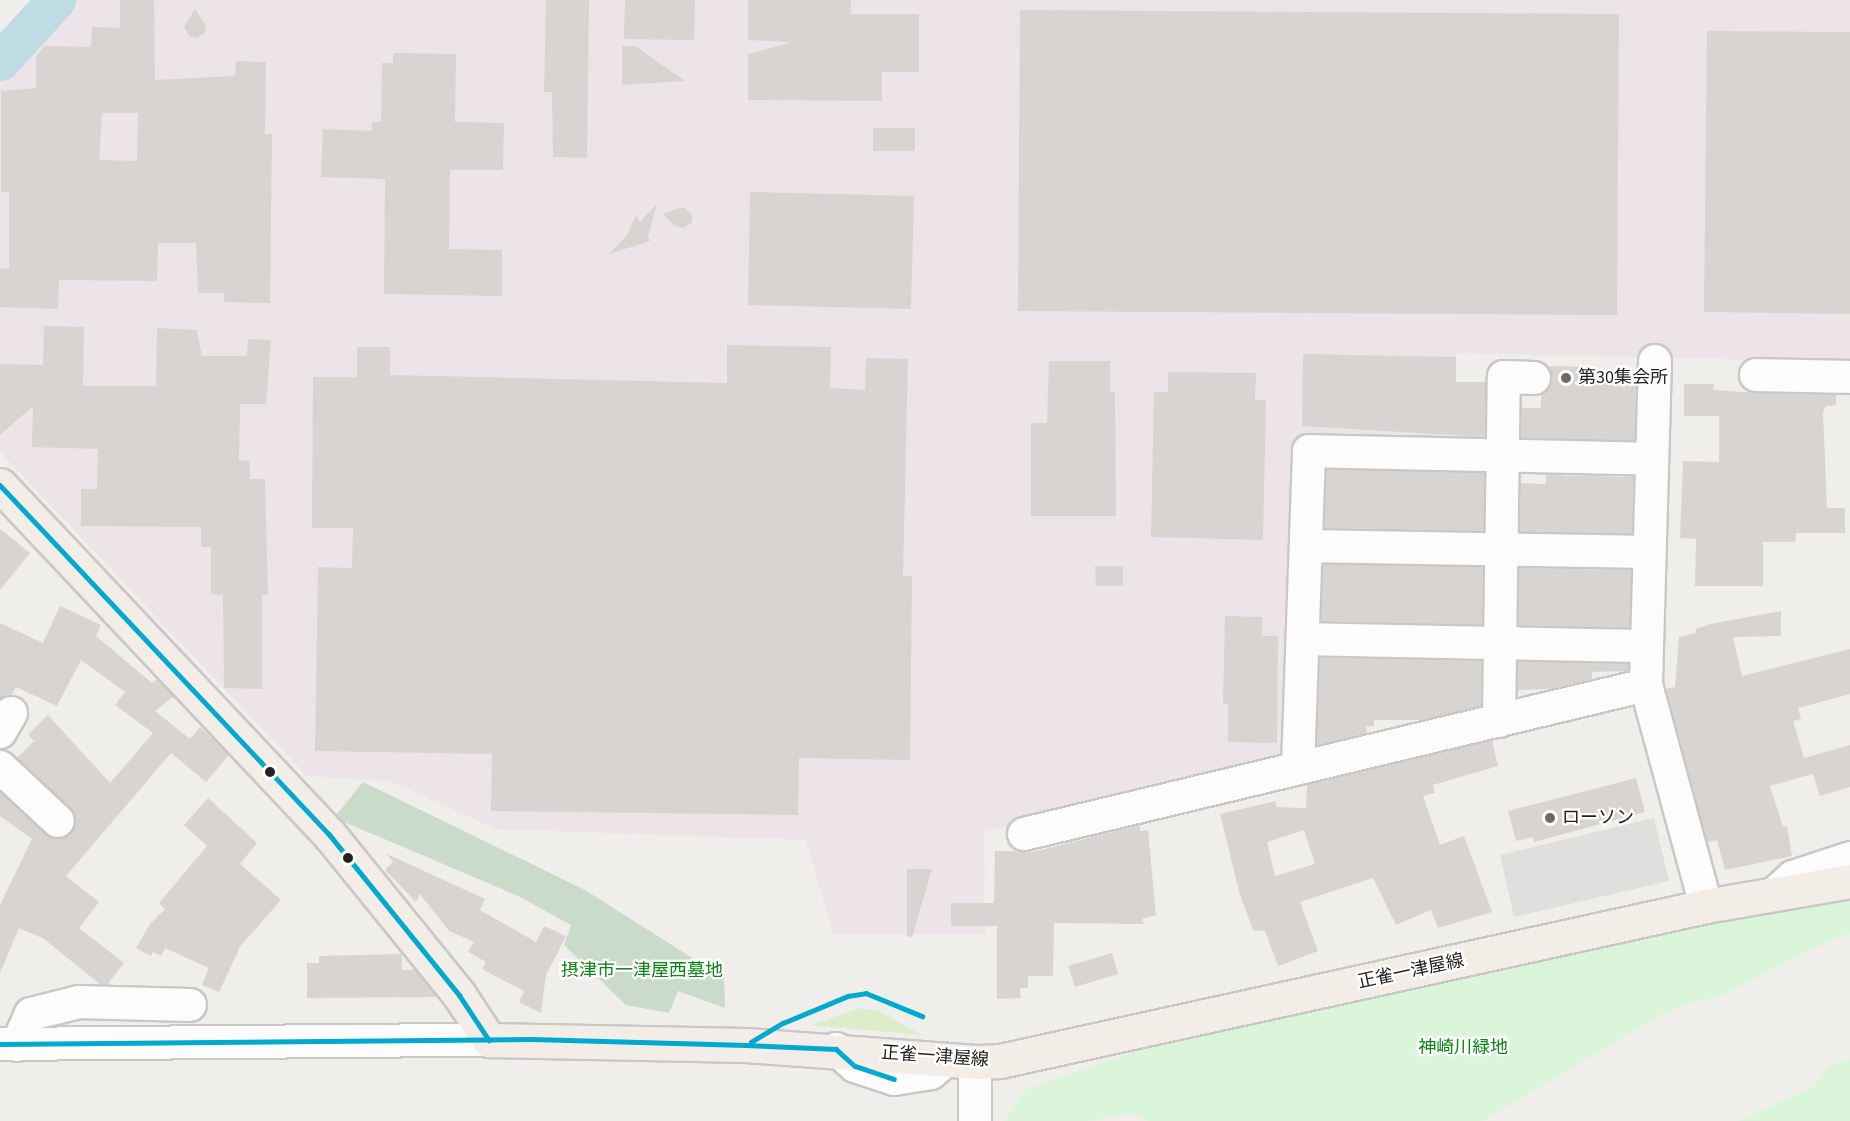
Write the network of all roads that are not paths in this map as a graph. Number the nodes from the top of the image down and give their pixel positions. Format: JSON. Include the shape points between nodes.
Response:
{"nodes":[{"id":1,"x":1655,"y":361,"type":"dead end"},
{"id":2,"x":1756,"y":375,"type":"dead end"},
{"id":3,"x":1850,"y":377,"type":"edge"},
{"id":4,"x":1534,"y":378,"type":"dead end"},
{"id":5,"x":1504,"y":453,"type":"junction"},
{"id":6,"x":1651,"y":459,"type":"junction"},
{"id":7,"x":0,"y":485,"type":"edge"},
{"id":8,"x":1306,"y":546,"type":"junction"},
{"id":9,"x":1503,"y":548,"type":"junction"},
{"id":10,"x":1649,"y":552,"type":"junction"},
{"id":11,"x":1304,"y":639,"type":"junction"},
{"id":12,"x":1502,"y":642,"type":"junction"},
{"id":13,"x":1647,"y":646,"type":"junction"},
{"id":14,"x":1646,"y":685,"type":"junction"},
{"id":15,"x":1498,"y":721,"type":"junction"},
{"id":16,"x":0,"y":767,"type":"edge"},
{"id":17,"x":1298,"y":768,"type":"junction"},
{"id":18,"x":58,"y":821,"type":"dead end"},
{"id":19,"x":1024,"y":834,"type":"dead end"},
{"id":20,"x":1850,"y":858,"type":"edge"},
{"id":21,"x":1850,"y":881,"type":"edge"},
{"id":22,"x":1773,"y":895,"type":"junction"},
{"id":23,"x":1706,"y":906,"type":"junction"},
{"id":24,"x":190,"y":1005,"type":"dead end"},
{"id":25,"x":489,"y":1040,"type":"junction"},
{"id":26,"x":9,"y":1045,"type":"edge"},
{"id":27,"x":960,"y":1061,"type":"junction"},
{"id":28,"x":975,"y":1121,"type":"edge"}],
"edges":[{"from":1,"to":6,"type":"street"},
{"from":2,"to":3,"type":"street"},
{"from":4,"to":5,"type":"street","via":[[1504,377]]},
{"from":5,"to":6,"type":"street"},
{"from":5,"to":8,"type":"street","via":[[1309,451]]},
{"from":5,"to":9,"type":"street"},
{"from":6,"to":10,"type":"street"},
{"from":7,"to":25,"type":"main road","via":[[328,834],[460,996]]},
{"from":8,"to":9,"type":"street"},
{"from":8,"to":11,"type":"street"},
{"from":9,"to":10,"type":"street"},
{"from":9,"to":12,"type":"street"},
{"from":10,"to":13,"type":"street"},
{"from":11,"to":12,"type":"street"},
{"from":11,"to":17,"type":"street"},
{"from":12,"to":13,"type":"street"},
{"from":12,"to":15,"type":"street"},
{"from":13,"to":14,"type":"street"},
{"from":14,"to":15,"type":"street"},
{"from":14,"to":23,"type":"street"},
{"from":15,"to":17,"type":"street"},
{"from":16,"to":18,"type":"street"},
{"from":17,"to":19,"type":"street"},
{"from":20,"to":22,"type":"street","via":[[1793,877]]},
{"from":21,"to":22,"type":"main road","name":"正雀一津屋線"},
{"from":22,"to":23,"type":"main road","name":"正雀一津屋線"},
{"from":23,"to":27,"type":"main road","name":"正雀一津屋線","via":[[1000,1061]]},
{"from":24,"to":26,"type":"street","via":[[79,1002],[31,1014]]},
{"from":25,"to":26,"type":"street"},
{"from":25,"to":27,"type":"main road","name":"正雀一津屋線","via":[[836,1049]]},
{"from":27,"to":28,"type":"street"}]}
